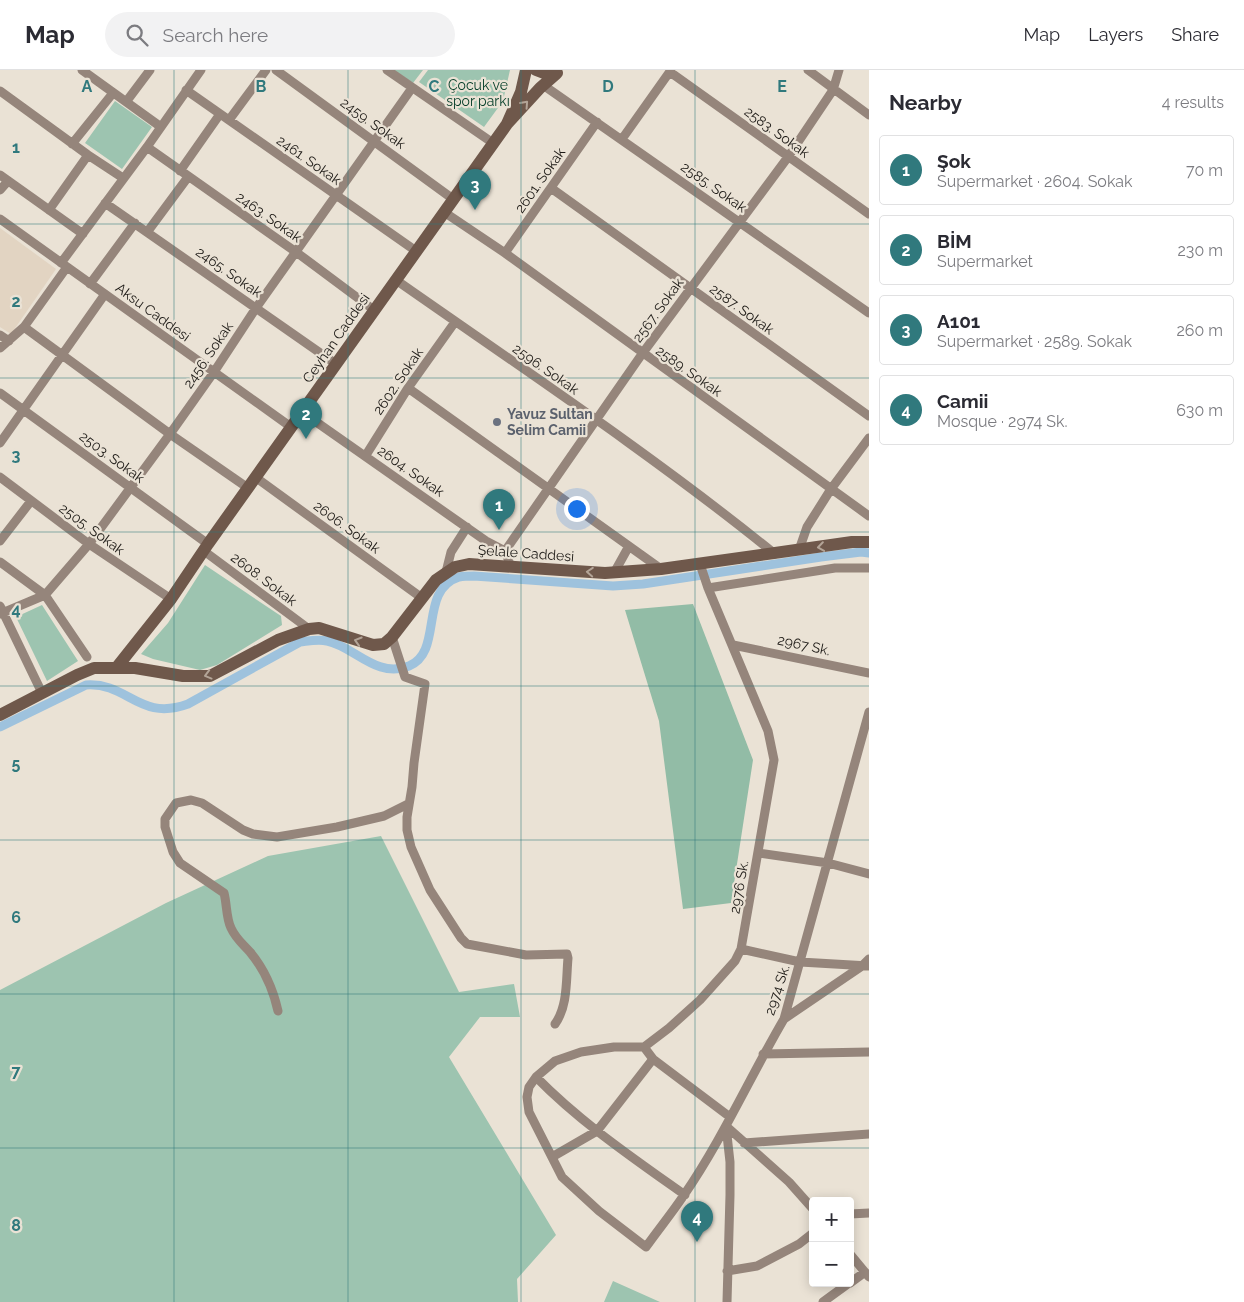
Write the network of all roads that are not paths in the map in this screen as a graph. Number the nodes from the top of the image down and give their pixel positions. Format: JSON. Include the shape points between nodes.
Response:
{"nodes":[{"id":1,"x":82,"y":70,"type":"edge"},
{"id":2,"x":150,"y":70,"type":"edge"},
{"id":3,"x":201,"y":70,"type":"edge"},
{"id":4,"x":266,"y":70,"type":"edge"},
{"id":5,"x":276,"y":70,"type":"edge"},
{"id":6,"x":387,"y":70,"type":"edge"},
{"id":7,"x":526,"y":70,"type":"edge"},
{"id":8,"x":536,"y":70,"type":"edge"},
{"id":9,"x":808,"y":70,"type":"edge"},
{"id":10,"x":839,"y":70,"type":"edge"},
{"id":11,"x":561,"y":71,"type":"edge"},
{"id":12,"x":670,"y":71,"type":"edge"},
{"id":13,"x":543,"y":85,"type":"junction"},
{"id":14,"x":412,"y":88,"type":"junction"},
{"id":15,"x":186,"y":90,"type":"junction"},
{"id":16,"x":833,"y":90,"type":"junction"},
{"id":17,"x":0,"y":91,"type":"edge"},
{"id":18,"x":113,"y":93,"type":"junction"},
{"id":19,"x":126,"y":102,"type":"junction"},
{"id":20,"x":220,"y":114,"type":"junction"},
{"id":21,"x":869,"y":115,"type":"edge"},
{"id":22,"x":229,"y":120,"type":"junction"},
{"id":23,"x":597,"y":122,"type":"junction"},
{"id":24,"x":507,"y":124,"type":"junction"},
{"id":25,"x":161,"y":127,"type":"junction"},
{"id":26,"x":622,"y":139,"type":"junction"},
{"id":27,"x":375,"y":141,"type":"junction"},
{"id":28,"x":494,"y":143,"type":"junction"},
{"id":29,"x":72,"y":144,"type":"junction"},
{"id":30,"x":147,"y":147,"type":"junction"},
{"id":31,"x":88,"y":155,"type":"junction"},
{"id":32,"x":788,"y":157,"type":"junction"},
{"id":33,"x":180,"y":171,"type":"junction"},
{"id":34,"x":0,"y":175,"type":"edge"},
{"id":35,"x":188,"y":177,"type":"junction"},
{"id":36,"x":122,"y":178,"type":"junction"},
{"id":37,"x":8,"y":180,"type":"junction"},
{"id":38,"x":551,"y":188,"type":"junction"},
{"id":39,"x":0,"y":190,"type":"edge"},
{"id":40,"x":336,"y":195,"type":"junction"},
{"id":41,"x":453,"y":199,"type":"junction"},
{"id":42,"x":105,"y":203,"type":"junction"},
{"id":43,"x":49,"y":210,"type":"junction"},
{"id":44,"x":444,"y":212,"type":"junction"},
{"id":45,"x":869,"y":214,"type":"edge"},
{"id":46,"x":0,"y":219,"type":"edge"},
{"id":47,"x":740,"y":222,"type":"junction"},
{"id":48,"x":135,"y":223,"type":"junction"},
{"id":49,"x":148,"y":231,"type":"junction"},
{"id":50,"x":82,"y":234,"type":"junction"},
{"id":51,"x":416,"y":251,"type":"junction"},
{"id":52,"x":296,"y":252,"type":"junction"},
{"id":53,"x":504,"y":253,"type":"junction"},
{"id":54,"x":64,"y":265,"type":"junction"},
{"id":55,"x":396,"y":280,"type":"junction"},
{"id":56,"x":90,"y":284,"type":"junction"},
{"id":57,"x":690,"y":288,"type":"junction"},
{"id":58,"x":105,"y":294,"type":"junction"},
{"id":59,"x":256,"y":308,"type":"junction"},
{"id":60,"x":374,"y":310,"type":"junction"},
{"id":61,"x":869,"y":313,"type":"edge"},
{"id":62,"x":455,"y":322,"type":"junction"},
{"id":63,"x":24,"y":327,"type":"junction"},
{"id":64,"x":0,"y":334,"type":"edge"},
{"id":65,"x":9,"y":341,"type":"junction"},
{"id":66,"x":0,"y":348,"type":"edge"},
{"id":67,"x":642,"y":354,"type":"junction"},
{"id":68,"x":62,"y":355,"type":"junction"},
{"id":69,"x":336,"y":364,"type":"junction"},
{"id":70,"x":214,"y":372,"type":"junction"},
{"id":71,"x":408,"y":388,"type":"junction"},
{"id":72,"x":0,"y":393,"type":"edge"},
{"id":73,"x":23,"y":410,"type":"junction"},
{"id":74,"x":302,"y":412,"type":"junction"},
{"id":75,"x":869,"y":416,"type":"edge"},
{"id":76,"x":596,"y":420,"type":"junction"},
{"id":77,"x":291,"y":427,"type":"junction"},
{"id":78,"x":170,"y":434,"type":"junction"},
{"id":79,"x":869,"y":438,"type":"edge"},
{"id":80,"x":0,"y":443,"type":"edge"},
{"id":81,"x":366,"y":456,"type":"junction"},
{"id":82,"x":255,"y":477,"type":"junction"},
{"id":83,"x":1,"y":481,"type":"edge"},
{"id":84,"x":131,"y":488,"type":"junction"},
{"id":85,"x":248,"y":488,"type":"junction"},
{"id":86,"x":550,"y":488,"type":"junction"},
{"id":87,"x":831,"y":489,"type":"junction"},
{"id":88,"x":31,"y":501,"type":"junction"},
{"id":89,"x":869,"y":516,"type":"edge"},
{"id":90,"x":467,"y":527,"type":"junction"},
{"id":91,"x":0,"y":541,"type":"edge"},
{"id":92,"x":869,"y":542,"type":"edge"},
{"id":93,"x":89,"y":544,"type":"junction"},
{"id":94,"x":629,"y":546,"type":"junction"},
{"id":95,"x":206,"y":547,"type":"junction"},
{"id":96,"x":799,"y":550,"type":"junction"},
{"id":97,"x":504,"y":551,"type":"junction"},
{"id":98,"x":775,"y":554,"type":"junction"},
{"id":99,"x":0,"y":562,"type":"edge"},
{"id":100,"x":700,"y":564,"type":"junction"},
{"id":101,"x":511,"y":567,"type":"junction"},
{"id":102,"x":869,"y":568,"type":"edge"},
{"id":103,"x":661,"y":570,"type":"junction"},
{"id":104,"x":446,"y":572,"type":"junction"},
{"id":105,"x":614,"y":573,"type":"junction"},
{"id":106,"x":708,"y":588,"type":"junction"},
{"id":107,"x":45,"y":595,"type":"junction"},
{"id":108,"x":422,"y":598,"type":"junction"},
{"id":109,"x":171,"y":599,"type":"junction"},
{"id":110,"x":1,"y":611,"type":"edge"},
{"id":111,"x":309,"y":629,"type":"junction"},
{"id":112,"x":392,"y":637,"type":"junction"},
{"id":113,"x":733,"y":645,"type":"junction"},
{"id":114,"x":87,"y":656,"type":"dead end"},
{"id":115,"x":117,"y":667,"type":"junction"},
{"id":116,"x":869,"y":673,"type":"edge"},
{"id":117,"x":42,"y":693,"type":"junction"},
{"id":118,"x":869,"y":712,"type":"edge"},
{"id":119,"x":0,"y":715,"type":"edge"},
{"id":120,"x":867,"y":730,"type":"edge"},
{"id":121,"x":408,"y":804,"type":"junction"},
{"id":122,"x":758,"y":853,"type":"junction"},
{"id":123,"x":828,"y":862,"type":"junction"},
{"id":124,"x":869,"y":874,"type":"edge"},
{"id":125,"x":741,"y":949,"type":"junction"},
{"id":126,"x":800,"y":962,"type":"junction"},
{"id":127,"x":867,"y":963,"type":"edge"},
{"id":128,"x":278,"y":1011,"type":"dead end"},
{"id":129,"x":784,"y":1019,"type":"junction"},
{"id":130,"x":556,"y":1024,"type":"dead end"},
{"id":131,"x":644,"y":1047,"type":"junction"},
{"id":132,"x":869,"y":1052,"type":"edge"},
{"id":133,"x":763,"y":1054,"type":"junction"},
{"id":134,"x":653,"y":1059,"type":"junction"},
{"id":135,"x":536,"y":1077,"type":"junction"},
{"id":136,"x":730,"y":1117,"type":"junction"},
{"id":137,"x":726,"y":1126,"type":"junction"},
{"id":138,"x":597,"y":1131,"type":"junction"},
{"id":139,"x":869,"y":1134,"type":"edge"},
{"id":140,"x":744,"y":1143,"type":"junction"},
{"id":141,"x":552,"y":1157,"type":"junction"},
{"id":142,"x":685,"y":1195,"type":"junction"},
{"id":143,"x":809,"y":1204,"type":"edge"},
{"id":144,"x":869,"y":1213,"type":"edge"},
{"id":145,"x":854,"y":1214,"type":"edge"},
{"id":146,"x":809,"y":1237,"type":"edge"},
{"id":147,"x":854,"y":1259,"type":"edge"},
{"id":148,"x":727,"y":1271,"type":"junction"},
{"id":149,"x":867,"y":1275,"type":"edge"},
{"id":150,"x":854,"y":1281,"type":"edge"},
{"id":151,"x":844,"y":1287,"type":"edge"},
{"id":152,"x":727,"y":1302,"type":"edge"},
{"id":153,"x":823,"y":1302,"type":"edge"}],
"edges":[{"from":1,"to":18,"type":"street"},
{"from":2,"to":19,"type":"street"},
{"from":3,"to":15,"type":"street"},
{"from":4,"to":22,"type":"street"},
{"from":5,"to":27,"type":"street","name":"2459. Sokak"},
{"from":6,"to":14,"type":"street"},
{"from":7,"to":24,"type":"street","name":"Ceyhan Caddesi","via":[[521,92]]},
{"from":8,"to":11,"type":"street","via":[[542,74]]},
{"from":9,"to":16,"type":"street"},
{"from":10,"to":16,"type":"street","name":"2567. Sokak"},
{"from":11,"to":13,"type":"street","name":"Ceyhan Caddesi"},
{"from":12,"to":26,"type":"street"},
{"from":12,"to":32,"type":"street","name":"2583. Sokak"},
{"from":13,"to":23,"type":"street","name":"2585. Sokak"},
{"from":24,"to":13,"type":"street","name":"Ceyhan Caddesi","one_way":true},
{"from":14,"to":27,"type":"street","name":"2456. Sokak"},
{"from":14,"to":28,"type":"street"},
{"from":15,"to":20,"type":"street","name":"2461. Sokak"},
{"from":15,"to":25,"type":"street"},
{"from":16,"to":21,"type":"street"},
{"from":16,"to":32,"type":"street","name":"2567. Sokak"},
{"from":17,"to":29,"type":"street"},
{"from":18,"to":19,"type":"street"},
{"from":18,"to":29,"type":"street"},
{"from":19,"to":25,"type":"street"},
{"from":20,"to":22,"type":"street","name":"2461. Sokak"},
{"from":20,"to":33,"type":"street"},
{"from":22,"to":40,"type":"street","name":"2461. Sokak"},
{"from":23,"to":26,"type":"street","name":"2585. Sokak"},
{"from":23,"to":38,"type":"street","name":"2601. Sokak"},
{"from":24,"to":28,"type":"street","name":"Ceyhan Caddesi"},
{"from":25,"to":30,"type":"street"},
{"from":26,"to":47,"type":"street","name":"2585. Sokak"},
{"from":27,"to":40,"type":"street","name":"2456. Sokak"},
{"from":27,"to":41,"type":"street","name":"2459. Sokak"},
{"from":28,"to":41,"type":"street","name":"Ceyhan Caddesi"},
{"from":29,"to":31,"type":"street"},
{"from":30,"to":33,"type":"street","name":"2463. Sokak"},
{"from":30,"to":36,"type":"street"},
{"from":31,"to":36,"type":"street"},
{"from":31,"to":43,"type":"street"},
{"from":32,"to":45,"type":"street","name":"2583. Sokak"},
{"from":32,"to":47,"type":"street","name":"2567. Sokak"},
{"from":33,"to":35,"type":"street","name":"2463. Sokak"},
{"from":34,"to":37,"type":"street"},
{"from":35,"to":49,"type":"street"},
{"from":35,"to":52,"type":"street","name":"2463. Sokak"},
{"from":36,"to":42,"type":"street"},
{"from":37,"to":39,"type":"street"},
{"from":37,"to":43,"type":"street"},
{"from":38,"to":53,"type":"street","name":"2601. Sokak"},
{"from":38,"to":57,"type":"street","name":"2587. Sokak"},
{"from":40,"to":51,"type":"street","name":"2461. Sokak"},
{"from":40,"to":52,"type":"street","name":"2456. Sokak"},
{"from":41,"to":44,"type":"street","name":"Ceyhan Caddesi"},
{"from":42,"to":48,"type":"street","name":"2465. Sokak"},
{"from":42,"to":50,"type":"street"},
{"from":43,"to":50,"type":"street"},
{"from":44,"to":51,"type":"street","name":"Ceyhan Caddesi"},
{"from":44,"to":53,"type":"street","name":"2589. Sokak"},
{"from":46,"to":54,"type":"street","name":"Aksu Caddesi"},
{"from":47,"to":57,"type":"street","name":"2567. Sokak"},
{"from":47,"to":61,"type":"street","name":"2585. Sokak"},
{"from":48,"to":49,"type":"street","name":"2465. Sokak"},
{"from":48,"to":56,"type":"street"},
{"from":49,"to":59,"type":"street","name":"2465. Sokak"},
{"from":50,"to":54,"type":"street"},
{"from":51,"to":55,"type":"street","name":"Ceyhan Caddesi"},
{"from":52,"to":59,"type":"street","name":"2456. Sokak"},
{"from":52,"to":60,"type":"street","name":"2463. Sokak"},
{"from":53,"to":67,"type":"street","name":"2589. Sokak"},
{"from":54,"to":56,"type":"street","name":"Aksu Caddesi"},
{"from":54,"to":63,"type":"street"},
{"from":55,"to":60,"type":"street","name":"Ceyhan Caddesi"},
{"from":55,"to":62,"type":"street","name":"2596. Sokak"},
{"from":56,"to":58,"type":"street","name":"Aksu Caddesi"},
{"from":57,"to":67,"type":"street","name":"2567. Sokak"},
{"from":57,"to":75,"type":"street","name":"2587. Sokak"},
{"from":58,"to":68,"type":"street"},
{"from":58,"to":70,"type":"street","name":"Aksu Caddesi"},
{"from":59,"to":69,"type":"street","name":"2465. Sokak"},
{"from":59,"to":70,"type":"street","name":"2456. Sokak"},
{"from":60,"to":69,"type":"street","name":"Ceyhan Caddesi"},
{"from":62,"to":71,"type":"street","name":"2602. Sokak"},
{"from":62,"to":76,"type":"street","name":"2596. Sokak"},
{"from":63,"to":65,"type":"street"},
{"from":63,"to":68,"type":"street"},
{"from":64,"to":65,"type":"street"},
{"from":65,"to":66,"type":"street"},
{"from":67,"to":76,"type":"street","name":"2567. Sokak"},
{"from":67,"to":87,"type":"street","name":"2589. Sokak"},
{"from":68,"to":73,"type":"street"},
{"from":68,"to":78,"type":"street"},
{"from":69,"to":74,"type":"street","name":"Ceyhan Caddesi"},
{"from":70,"to":77,"type":"street","name":"Aksu Caddesi"},
{"from":70,"to":78,"type":"street","name":"2456. Sokak"},
{"from":71,"to":81,"type":"street","name":"2602. Sokak"},
{"from":71,"to":86,"type":"street"},
{"from":72,"to":73,"type":"street","name":"2503. Sokak"},
{"from":73,"to":80,"type":"street"},
{"from":73,"to":84,"type":"street","name":"2503. Sokak"},
{"from":74,"to":77,"type":"street","name":"Ceyhan Caddesi"},
{"from":74,"to":81,"type":"street","name":"2604. Sokak"},
{"from":76,"to":86,"type":"street","name":"2567. Sokak"},
{"from":76,"to":98,"type":"street","name":"2596. Sokak"},
{"from":77,"to":82,"type":"street","name":"Ceyhan Caddesi"},
{"from":78,"to":84,"type":"street","name":"2456. Sokak"},
{"from":78,"to":85,"type":"street"},
{"from":79,"to":87,"type":"street"},
{"from":81,"to":90,"type":"street","name":"2604. Sokak"},
{"from":82,"to":85,"type":"street","name":"Ceyhan Caddesi"},
{"from":82,"to":108,"type":"street","name":"2606. Sokak"},
{"from":83,"to":88,"type":"street","name":"2505. Sokak"},
{"from":84,"to":93,"type":"street","name":"2456. Sokak"},
{"from":84,"to":95,"type":"street","name":"2503. Sokak"},
{"from":85,"to":95,"type":"street","name":"Ceyhan Caddesi"},
{"from":86,"to":94,"type":"street"},
{"from":86,"to":97,"type":"street","name":"2567. Sokak"},
{"from":87,"to":89,"type":"street","name":"2589. Sokak"},
{"from":87,"to":96,"type":"street","via":[[807,527]]},
{"from":88,"to":91,"type":"street"},
{"from":88,"to":93,"type":"street","name":"2505. Sokak"},
{"from":90,"to":97,"type":"street","name":"2604. Sokak"},
{"from":90,"to":104,"type":"street","via":[[451,552]]},
{"from":92,"to":96,"type":"street","name":"Şelale Caddesi","one_way":true},
{"from":93,"to":107,"type":"street","name":"2456. Sokak"},
{"from":93,"to":109,"type":"street","name":"2505. Sokak"},
{"from":94,"to":103,"type":"street"},
{"from":94,"to":105,"type":"street"},
{"from":95,"to":109,"type":"street","name":"Ceyhan Caddesi"},
{"from":95,"to":111,"type":"street","name":"2608. Sokak"},
{"from":96,"to":98,"type":"street","name":"Şelale Caddesi"},
{"from":97,"to":101,"type":"street"},
{"from":98,"to":100,"type":"street","name":"Şelale Caddesi"},
{"from":99,"to":107,"type":"street"},
{"from":100,"to":103,"type":"street","name":"Şelale Caddesi"},
{"from":100,"to":106,"type":"street","name":"2976 Sk."},
{"from":101,"to":104,"type":"street","name":"Şelale Caddesi","via":[[469,564]]},
{"from":105,"to":101,"type":"street","name":"Şelale Caddesi","one_way":true},
{"from":102,"to":106,"type":"street","via":[[834,568]]},
{"from":103,"to":105,"type":"street","name":"Şelale Caddesi"},
{"from":104,"to":108,"type":"street","name":"Şelale Caddesi"},
{"from":106,"to":113,"type":"street","name":"2976 Sk."},
{"from":107,"to":110,"type":"street","name":"2456. Sokak"},
{"from":107,"to":114,"type":"street"},
{"from":108,"to":112,"type":"street","name":"Şelale Caddesi"},
{"from":109,"to":115,"type":"street","name":"Ceyhan Caddesi"},
{"from":110,"to":117,"type":"street"},
{"from":112,"to":111,"type":"street","one_way":true,"via":[[384,644],[373,645],[319,628]]},
{"from":111,"to":115,"type":"street","one_way":true,"via":[[278,640],[210,676],[183,676]]},
{"from":112,"to":121,"type":"street","via":[[405,677],[424,684]]},
{"from":113,"to":116,"type":"street","name":"2967 Sk."},
{"from":113,"to":122,"type":"street","name":"2976 Sk.","via":[[768,732],[774,760]]},
{"from":115,"to":117,"type":"street","via":[[94,668]]},
{"from":117,"to":119,"type":"street"},
{"from":118,"to":120,"type":"street","name":"2974 Sk."},
{"from":120,"to":123,"type":"street","name":"2974 Sk."},
{"from":121,"to":128,"type":"street","via":[[384,816],[277,837],[243,830],[202,803],[191,800],[176,803],[170,810],[165,827],[173,852],[180,863],[224,893],[230,926],[238,942],[266,974]]},
{"from":121,"to":130,"type":"street","via":[[406,817],[411,847],[430,890],[460,938],[467,944],[509,952],[566,954],[564,1007]]},
{"from":122,"to":123,"type":"street"},
{"from":122,"to":125,"type":"street","name":"2976 Sk."},
{"from":123,"to":124,"type":"street"},
{"from":123,"to":126,"type":"street","name":"2974 Sk."},
{"from":125,"to":126,"type":"street"},
{"from":125,"to":131,"type":"street","name":"2976 Sk.","via":[[735,961],[700,1000]]},
{"from":126,"to":127,"type":"street"},
{"from":126,"to":129,"type":"street","name":"2974 Sk."},
{"from":127,"to":129,"type":"street"},
{"from":129,"to":133,"type":"street","name":"2974 Sk."},
{"from":131,"to":134,"type":"street"},
{"from":131,"to":135,"type":"street","via":[[581,1052],[555,1061]]},
{"from":132,"to":133,"type":"street"},
{"from":133,"to":136,"type":"street","name":"2974 Sk."},
{"from":134,"to":136,"type":"street"},
{"from":134,"to":138,"type":"street"},
{"from":135,"to":138,"type":"street","via":[[558,1100]]},
{"from":135,"to":141,"type":"street","via":[[528,1092],[528,1107]]},
{"from":136,"to":137,"type":"street","name":"2974 Sk."},
{"from":137,"to":140,"type":"street"},
{"from":137,"to":142,"type":"street","name":"2974 Sk."},
{"from":137,"to":148,"type":"street","via":[[730,1162]]},
{"from":138,"to":141,"type":"street"},
{"from":138,"to":142,"type":"street"},
{"from":139,"to":140,"type":"street"},
{"from":140,"to":143,"type":"street","via":[[789,1182]]},
{"from":141,"to":142,"type":"street","name":"2974 Sk.","via":[[562,1177],[646,1247]]},
{"from":144,"to":145,"type":"street"},
{"from":146,"to":148,"type":"street","via":[[756,1266]]},
{"from":147,"to":149,"type":"street"},
{"from":148,"to":152,"type":"street"},
{"from":149,"to":150,"type":"street"},
{"from":151,"to":153,"type":"street"}]}
